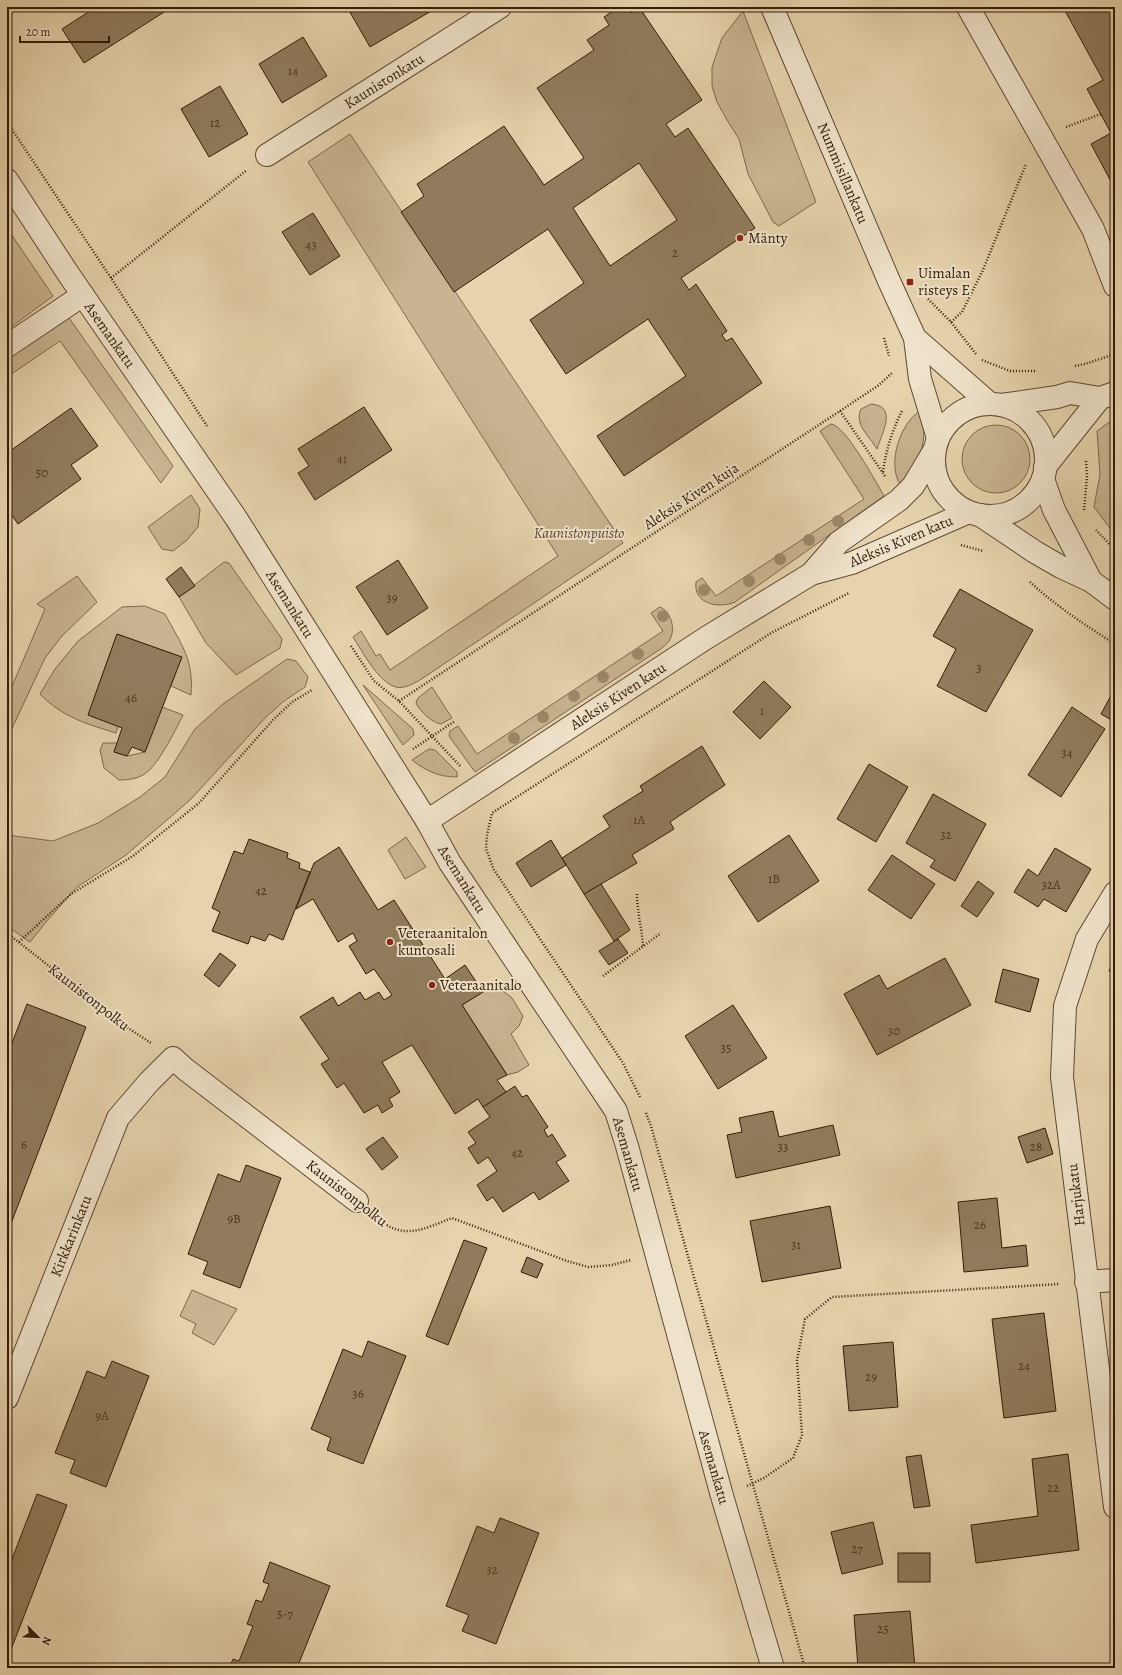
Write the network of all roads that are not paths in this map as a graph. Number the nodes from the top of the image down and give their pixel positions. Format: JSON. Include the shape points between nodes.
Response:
{"nodes":[{"id":1,"x":500,"y":7,"type":"edge"},
{"id":2,"x":772,"y":7,"type":"edge"},
{"id":3,"x":968,"y":7,"type":"edge"},
{"id":4,"x":267,"y":155,"type":"road end"},
{"id":5,"x":7,"y":180,"type":"edge"},
{"id":6,"x":1115,"y":286,"type":"edge"},
{"id":7,"x":83,"y":295,"type":"junction"},
{"id":8,"x":915,"y":338,"type":"junction"},
{"id":9,"x":7,"y":346,"type":"edge"},
{"id":10,"x":1107,"y":395,"type":"edge"},
{"id":11,"x":995,"y":404,"type":"junction"},
{"id":12,"x":936,"y":444,"type":"junction"},
{"id":13,"x":1044,"y":473,"type":"junction"},
{"id":14,"x":974,"y":514,"type":"junction"},
{"id":15,"x":810,"y":574,"type":"junction"},
{"id":16,"x":1091,"y":581,"type":"junction"},
{"id":17,"x":1115,"y":599,"type":"edge"},
{"id":18,"x":427,"y":821,"type":"junction"},
{"id":19,"x":1115,"y":893,"type":"edge"},
{"id":20,"x":173,"y":1058,"type":"joint"},
{"id":21,"x":357,"y":1201,"type":"road end"},
{"id":22,"x":1115,"y":1280,"type":"edge"},
{"id":23,"x":1086,"y":1282,"type":"junction"},
{"id":24,"x":7,"y":1398,"type":"edge"},
{"id":25,"x":1115,"y":1507,"type":"edge"},
{"id":26,"x":773,"y":1668,"type":"edge"}],
"edges":[{"from":1,"to":4,"type":"street","name":"Kaunistonkatu"},
{"from":2,"to":8,"type":"street","name":"Nummisillankatu"},
{"from":3,"to":6,"type":"street","via":[[1093,229]]},
{"from":5,"to":7,"type":"street","name":"Asemankatu"},
{"from":7,"to":9,"type":"street"},
{"from":7,"to":18,"type":"street","name":"Asemankatu","via":[[236,518]]},
{"from":8,"to":11,"type":"street","name":"Nummisillankatu"},
{"from":8,"to":12,"type":"street","name":"Nummisillankatu","via":[[920,379]]},
{"from":10,"to":11,"type":"street","via":[[1070,393],[1057,397]]},
{"from":10,"to":13,"type":"street"},
{"from":11,"to":12,"type":"street","via":[[973,406],[958,413],[946,424]]},
{"from":11,"to":13,"type":"street","via":[[1017,410],[1040,434],[1045,450]]},
{"from":12,"to":14,"type":"street","via":[[934,470],[940,488],[953,502]]},
{"from":12,"to":15,"type":"street","name":"Aleksis Kiven katu","via":[[913,486],[899,500],[839,542]]},
{"from":13,"to":14,"type":"street","via":[[1035,493],[1011,512],[995,516]]},
{"from":13,"to":16,"type":"street","via":[[1054,510]]},
{"from":14,"to":15,"type":"street","name":"Aleksis Kiven katu","via":[[852,563]]},
{"from":14,"to":16,"type":"street","via":[[1061,567]]},
{"from":15,"to":18,"type":"street","name":"Aleksis Kiven katu","via":[[706,638]]},
{"from":16,"to":17,"type":"street"},
{"from":18,"to":26,"type":"street","name":"Asemankatu","via":[[454,869],[616,1111],[722,1496]]},
{"from":19,"to":23,"type":"street","name":"Harjukatu","via":[[1087,940],[1065,1006],[1062,1077]]},
{"from":20,"to":21,"type":"street","name":"Kaunistonpolku"},
{"from":20,"to":24,"type":"street","name":"Kirkkarinkatu","via":[[118,1118]]},
{"from":22,"to":23,"type":"street"},
{"from":23,"to":25,"type":"street","name":"Harjukatu"}]}
